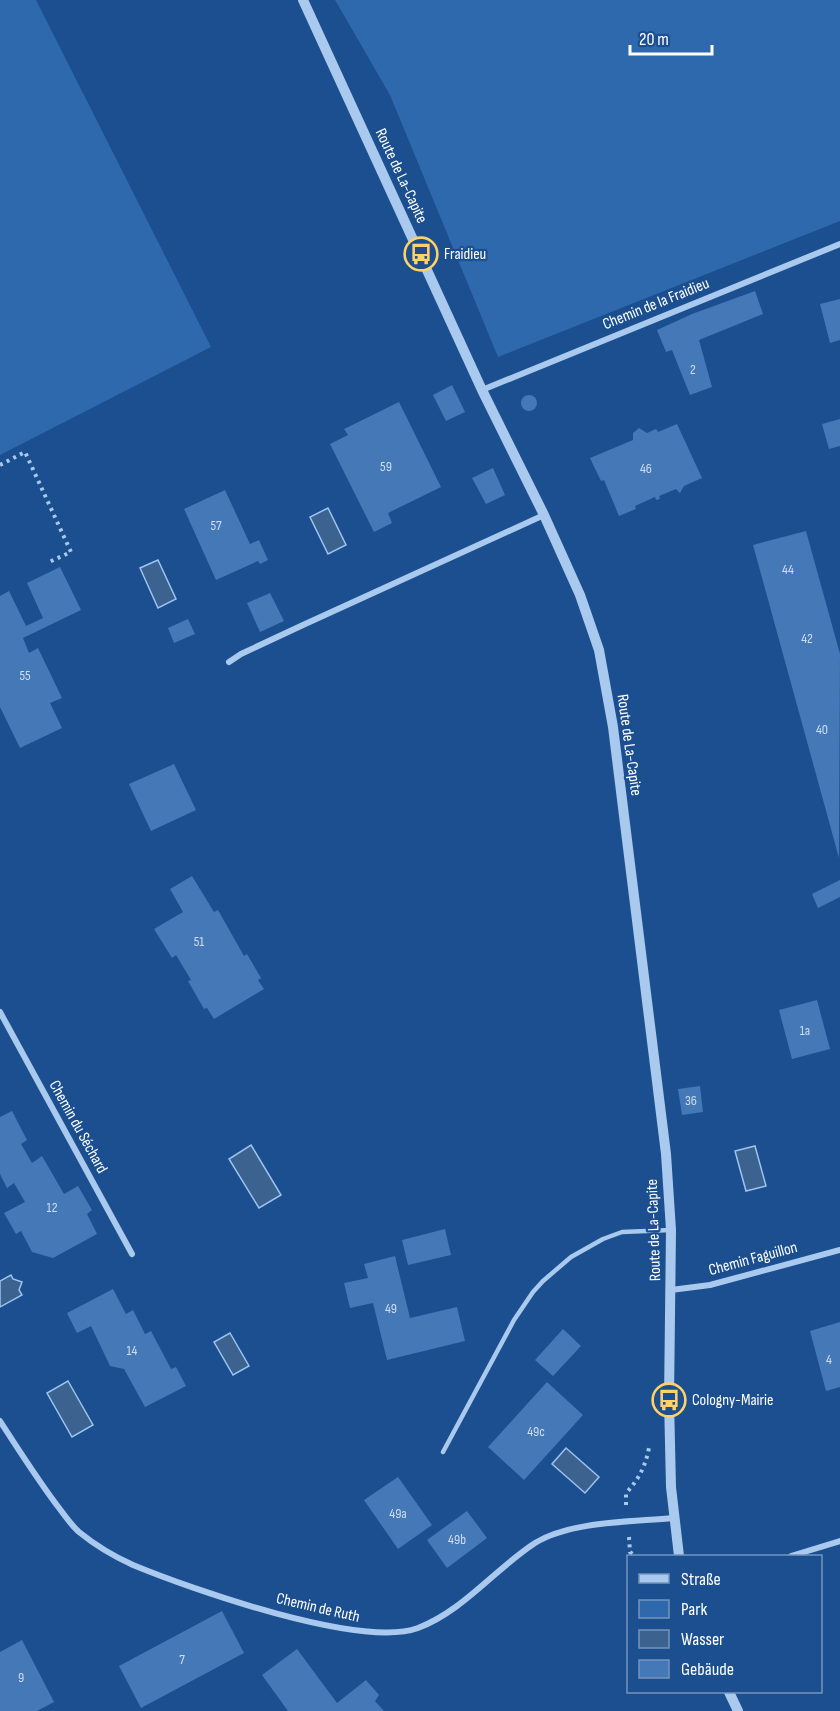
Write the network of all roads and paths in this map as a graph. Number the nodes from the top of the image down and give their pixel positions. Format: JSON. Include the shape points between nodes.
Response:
{"nodes":[{"id":1,"x":303,"y":0,"type":"edge"},
{"id":2,"x":840,"y":244,"type":"edge"},
{"id":3,"x":482,"y":390,"type":"junction"},
{"id":4,"x":0,"y":465,"type":"edge"},
{"id":5,"x":544,"y":515,"type":"junction"},
{"id":6,"x":49,"y":562,"type":"dead end"},
{"id":7,"x":229,"y":662,"type":"dead end"},
{"id":8,"x":0,"y":1012,"type":"edge"},
{"id":9,"x":671,"y":1230,"type":"junction"},
{"id":10,"x":840,"y":1250,"type":"edge"},
{"id":11,"x":132,"y":1254,"type":"dead end"},
{"id":12,"x":671,"y":1290,"type":"junction"},
{"id":13,"x":0,"y":1421,"type":"edge"},
{"id":14,"x":650,"y":1442,"type":"dead end"},
{"id":15,"x":443,"y":1452,"type":"dead end"},
{"id":16,"x":673,"y":1518,"type":"junction"},
{"id":17,"x":628,"y":1522,"type":"junction"},
{"id":18,"x":840,"y":1541,"type":"edge"},
{"id":19,"x":633,"y":1555,"type":"edge"},
{"id":20,"x":679,"y":1555,"type":"edge"},
{"id":21,"x":797,"y":1555,"type":"edge"},
{"id":22,"x":729,"y":1693,"type":"edge"},
{"id":23,"x":738,"y":1711,"type":"edge"}],
"edges":[{"from":1,"to":3,"type":"street","name":"Route de La-Capite"},
{"from":2,"to":3,"type":"street","name":"Chemin de la Fraidieu"},
{"from":3,"to":5,"type":"street","name":"Route de La-Capite"},
{"from":4,"to":6,"type":"path","via":[[25,452],[71,552]]},
{"from":5,"to":7,"type":"street"},
{"from":5,"to":9,"type":"street","name":"Route de La-Capite","via":[[580,595],[599,650],[613,727],[657,1065]]},
{"from":8,"to":11,"type":"street","name":"Chemin du Séchard"},
{"from":9,"to":12,"type":"street","name":"Route de La-Capite"},
{"from":9,"to":15,"type":"lane","via":[[622,1232],[603,1239],[571,1257],[543,1281],[514,1320]]},
{"from":10,"to":12,"type":"street","name":"Chemin Faguillon","via":[[710,1285]]},
{"from":12,"to":16,"type":"street","name":"Route de La-Capite"},
{"from":13,"to":17,"type":"street","name":"Chemin de Ruth","via":[[76,1530],[102,1549],[133,1565],[235,1602],[361,1631],[381,1634],[417,1628],[436,1620],[538,1542],[570,1530]]},
{"from":14,"to":17,"type":"path","via":[[639,1480],[626,1493]]},
{"from":16,"to":17,"type":"street","name":"Chemin de Ruth"},
{"from":16,"to":20,"type":"street","name":"Route de La-Capite"},
{"from":17,"to":19,"type":"path"},
{"from":18,"to":21,"type":"street"},
{"from":22,"to":23,"type":"street"}]}
